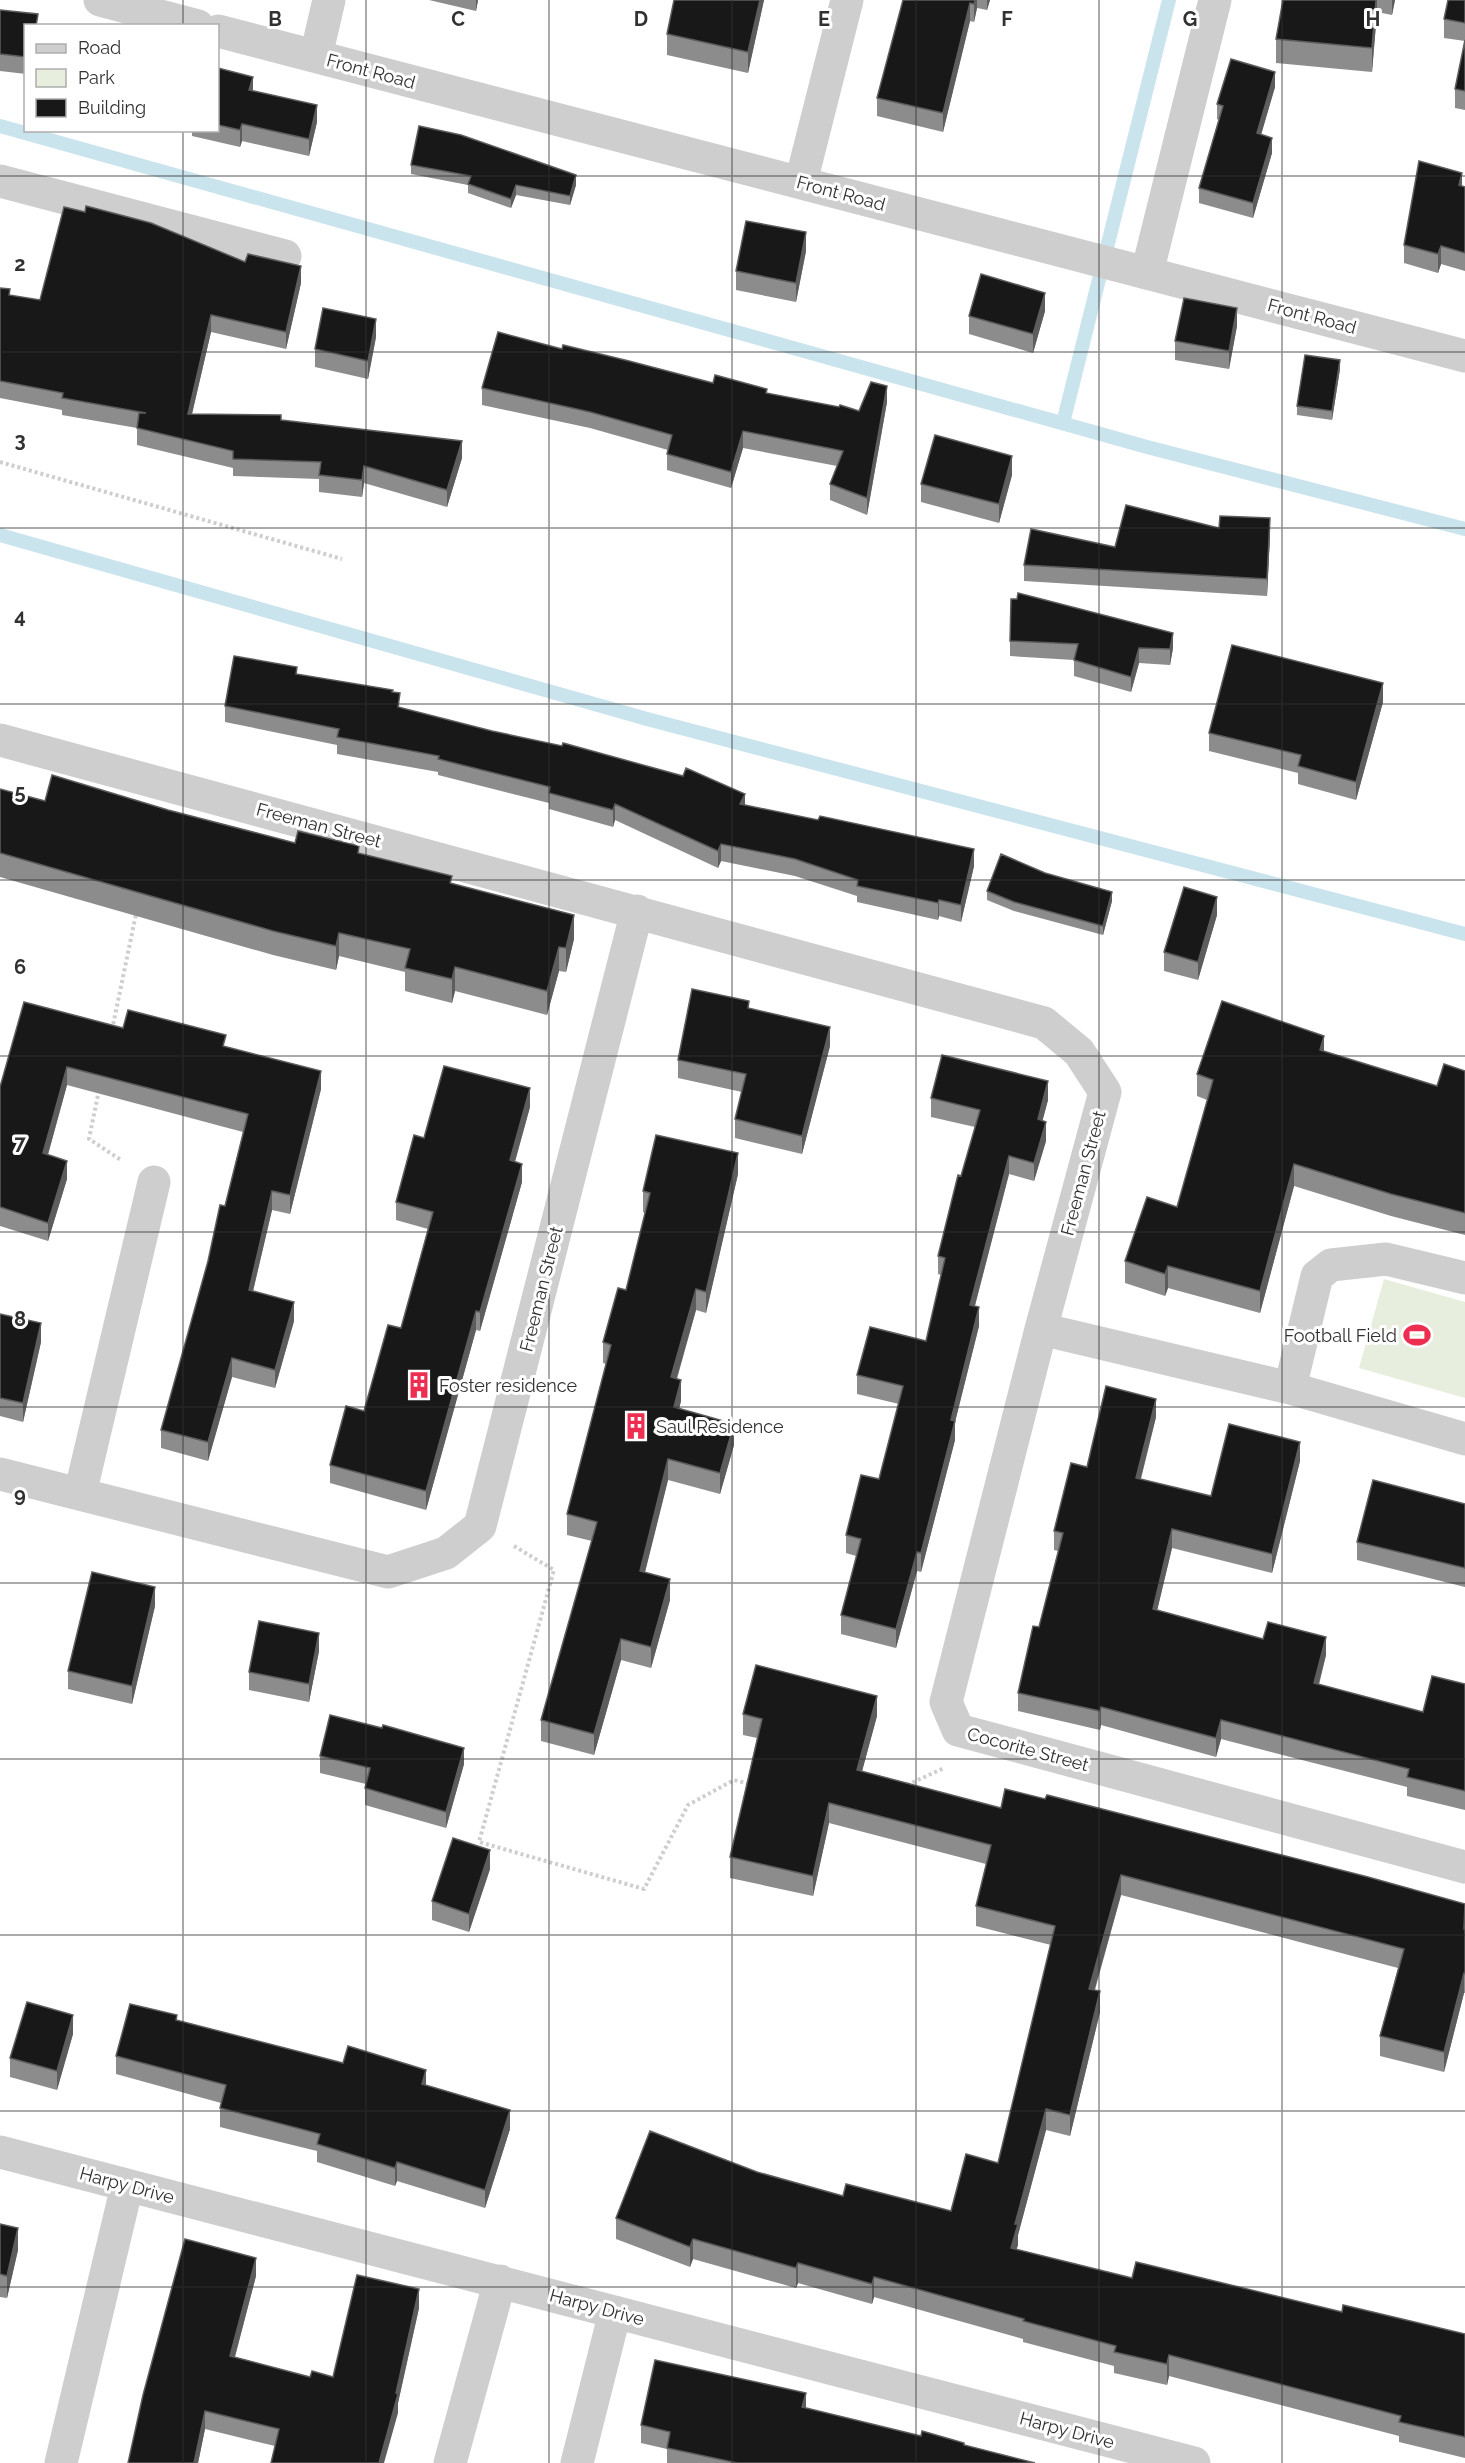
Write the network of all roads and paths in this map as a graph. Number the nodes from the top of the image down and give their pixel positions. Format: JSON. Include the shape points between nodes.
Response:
{"nodes":[{"id":1,"x":100,"y":0,"type":"edge"},
{"id":2,"x":329,"y":0,"type":"edge"},
{"id":3,"x":847,"y":0,"type":"edge"},
{"id":4,"x":1215,"y":0,"type":"edge"},
{"id":5,"x":190,"y":24,"type":"edge"},
{"id":6,"x":219,"y":31,"type":"edge"},
{"id":7,"x":316,"y":56,"type":"junction"},
{"id":8,"x":0,"y":181,"type":"edge"},
{"id":9,"x":801,"y":182,"type":"junction"},
{"id":10,"x":285,"y":256,"type":"dead end"},
{"id":11,"x":1148,"y":273,"type":"junction"},
{"id":12,"x":1465,"y":356,"type":"edge"},
{"id":13,"x":0,"y":462,"type":"edge"},
{"id":14,"x":342,"y":559,"type":"dead end"},
{"id":15,"x":0,"y":740,"type":"edge"},
{"id":16,"x":137,"y":910,"type":"edge"},
{"id":17,"x":637,"y":911,"type":"junction"},
{"id":18,"x":111,"y":1036,"type":"edge"},
{"id":19,"x":101,"y":1081,"type":"edge"},
{"id":20,"x":154,"y":1182,"type":"joint"},
{"id":21,"x":1465,"y":1278,"type":"edge"},
{"id":22,"x":1041,"y":1329,"type":"junction"},
{"id":23,"x":1290,"y":1388,"type":"junction"},
{"id":24,"x":1465,"y":1438,"type":"edge"},
{"id":25,"x":0,"y":1474,"type":"edge"},
{"id":26,"x":80,"y":1494,"type":"junction"},
{"id":27,"x":480,"y":1526,"type":"junction"},
{"id":28,"x":958,"y":1730,"type":"junction"},
{"id":29,"x":755,"y":1785,"type":"edge"},
{"id":30,"x":906,"y":1786,"type":"edge"},
{"id":31,"x":1465,"y":1867,"type":"edge"},
{"id":32,"x":0,"y":2152,"type":"edge"},
{"id":33,"x":128,"y":2186,"type":"junction"},
{"id":34,"x":500,"y":2281,"type":"junction"},
{"id":35,"x":615,"y":2312,"type":"junction"},
{"id":36,"x":62,"y":2463,"type":"edge"},
{"id":37,"x":450,"y":2463,"type":"edge"},
{"id":38,"x":578,"y":2463,"type":"edge"},
{"id":39,"x":1194,"y":2463,"type":"edge"}],
"edges":[{"from":1,"to":5,"type":"street"},
{"from":2,"to":7,"type":"street"},
{"from":3,"to":9,"type":"street"},
{"from":4,"to":11,"type":"street"},
{"from":6,"to":7,"type":"street","name":"Front Road"},
{"from":7,"to":9,"type":"street","name":"Front Road"},
{"from":8,"to":10,"type":"street"},
{"from":9,"to":11,"type":"street","name":"Front Road"},
{"from":11,"to":12,"type":"street","name":"Front Road"},
{"from":13,"to":14,"type":"path"},
{"from":15,"to":17,"type":"street","name":"Freeman Street"},
{"from":16,"to":18,"type":"path"},
{"from":17,"to":22,"type":"street","name":"Freeman Street","via":[[1044,1023],[1079,1052],[1105,1092]]},
{"from":17,"to":27,"type":"street","name":"Freeman Street"},
{"from":19,"to":20,"type":"path","via":[[89,1139]]},
{"from":20,"to":26,"type":"street"},
{"from":21,"to":23,"type":"street","via":[[1386,1259],[1331,1265],[1317,1276]]},
{"from":22,"to":23,"type":"street"},
{"from":22,"to":28,"type":"street","name":"Cocorite Street","via":[[946,1702]]},
{"from":23,"to":24,"type":"street"},
{"from":25,"to":26,"type":"street"},
{"from":26,"to":27,"type":"street","via":[[388,1572],[446,1553]]},
{"from":27,"to":29,"type":"path","via":[[554,1570],[479,1842],[644,1889],[688,1805],[734,1780]]},
{"from":28,"to":30,"type":"path","via":[[947,1766]]},
{"from":28,"to":31,"type":"street","name":"Cocorite Street"},
{"from":32,"to":33,"type":"street","name":"Harpy Drive"},
{"from":33,"to":34,"type":"street","name":"Harpy Drive"},
{"from":33,"to":36,"type":"street"},
{"from":34,"to":35,"type":"street","name":"Harpy Drive"},
{"from":34,"to":37,"type":"street"},
{"from":35,"to":38,"type":"street"},
{"from":35,"to":39,"type":"street","name":"Harpy Drive"}]}
